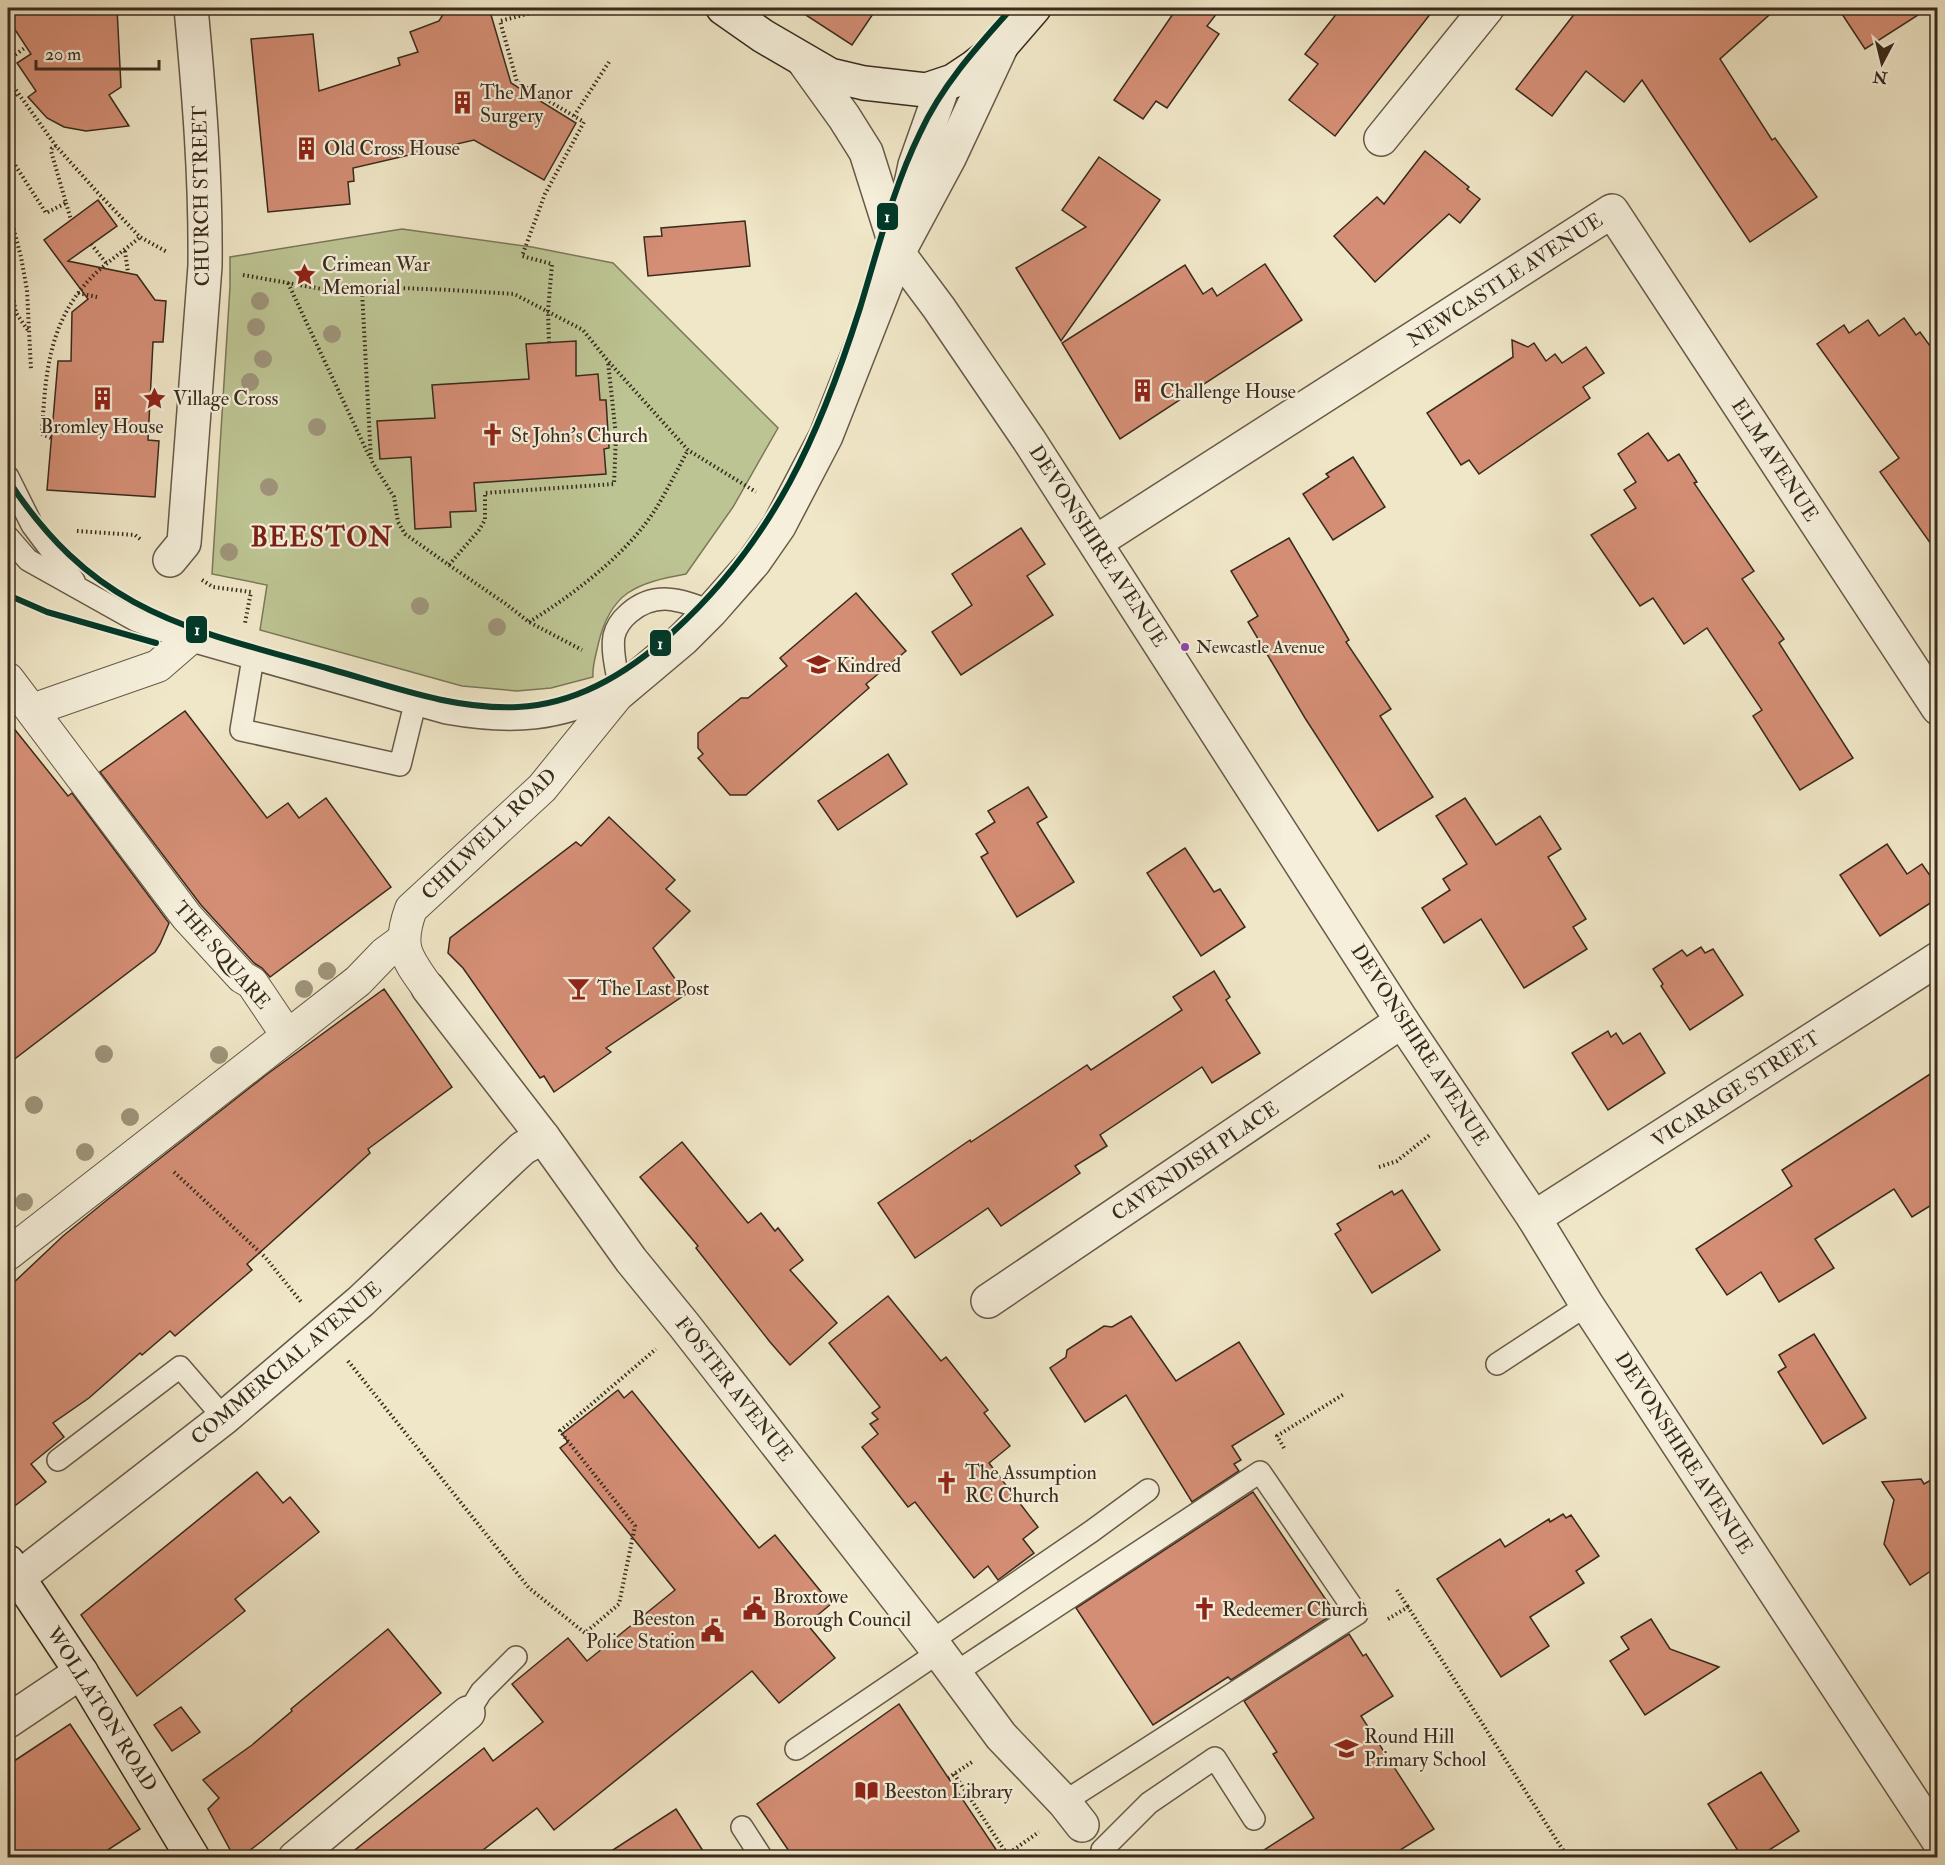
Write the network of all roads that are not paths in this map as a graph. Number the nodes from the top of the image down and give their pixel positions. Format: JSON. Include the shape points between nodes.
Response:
{"nodes":[{"id":1,"x":191,"y":8,"type":"edge"},
{"id":2,"x":723,"y":8,"type":"edge"},
{"id":3,"x":1034,"y":8,"type":"edge"},
{"id":4,"x":1487,"y":8,"type":"edge"},
{"id":5,"x":1002,"y":45,"type":"junction"},
{"id":6,"x":803,"y":60,"type":"junction"},
{"id":7,"x":943,"y":86,"type":"junction"},
{"id":8,"x":1381,"y":139,"type":"dead end"},
{"id":9,"x":1612,"y":211,"type":"joint"},
{"id":10,"x":898,"y":253,"type":"junction"},
{"id":11,"x":8,"y":477,"type":"edge"},
{"id":12,"x":8,"y":537,"type":"edge"},
{"id":13,"x":1096,"y":542,"type":"junction"},
{"id":14,"x":170,"y":560,"type":"road end"},
{"id":15,"x":81,"y":588,"type":"junction"},
{"id":16,"x":711,"y":611,"type":"junction"},
{"id":17,"x":188,"y":640,"type":"junction"},
{"id":18,"x":246,"y":656,"type":"junction"},
{"id":19,"x":8,"y":679,"type":"edge"},
{"id":20,"x":606,"y":698,"type":"junction"},
{"id":21,"x":415,"y":704,"type":"junction"},
{"id":22,"x":1938,"y":708,"type":"edge"},
{"id":23,"x":32,"y":710,"type":"junction"},
{"id":24,"x":403,"y":940,"type":"junction"},
{"id":25,"x":1938,"y":959,"type":"edge"},
{"id":26,"x":428,"y":988,"type":"joint"},
{"id":27,"x":1402,"y":1021,"type":"junction"},
{"id":28,"x":287,"y":1035,"type":"junction"},
{"id":29,"x":543,"y":1137,"type":"junction"},
{"id":30,"x":1534,"y":1218,"type":"junction"},
{"id":31,"x":8,"y":1254,"type":"edge"},
{"id":32,"x":988,"y":1301,"type":"dead end"},
{"id":33,"x":1587,"y":1305,"type":"junction"},
{"id":34,"x":1497,"y":1364,"type":"dead end"},
{"id":35,"x":224,"y":1418,"type":"junction"},
{"id":36,"x":58,"y":1460,"type":"dead end"},
{"id":37,"x":1148,"y":1490,"type":"dead end"},
{"id":38,"x":13,"y":1570,"type":"edge"},
{"id":39,"x":941,"y":1656,"type":"junction"},
{"id":40,"x":516,"y":1657,"type":"dead end"},
{"id":41,"x":81,"y":1672,"type":"junction"},
{"id":42,"x":468,"y":1713,"type":"joint"},
{"id":43,"x":8,"y":1721,"type":"edge"},
{"id":44,"x":796,"y":1749,"type":"dead end"},
{"id":45,"x":1254,"y":1820,"type":"dead end"},
{"id":46,"x":742,"y":1827,"type":"dead end"},
{"id":47,"x":1082,"y":1829,"type":"edge"},
{"id":48,"x":1938,"y":1840,"type":"edge"},
{"id":49,"x":193,"y":1857,"type":"edge"},
{"id":50,"x":295,"y":1857,"type":"edge"},
{"id":51,"x":762,"y":1857,"type":"edge"}],
"edges":[{"from":1,"to":14,"type":"street","name":"CHURCH STREET","via":[[200,103],[205,266],[184,543]]},
{"from":2,"to":6,"type":"street"},
{"from":3,"to":5,"type":"street","name":"CHILWELL ROAD"},
{"from":4,"to":8,"type":"street"},
{"from":5,"to":7,"type":"street","name":"CHILWELL ROAD"},
{"from":5,"to":10,"type":"street","name":"CHILWELL ROAD","via":[[949,158]]},
{"from":6,"to":7,"type":"street","via":[[830,75],[864,83],[926,90]]},
{"from":6,"to":10,"type":"street","via":[[866,152]]},
{"from":7,"to":10,"type":"street","name":"CHILWELL ROAD","via":[[915,165]]},
{"from":9,"to":13,"type":"street","name":"NEWCASTLE AVENUE"},
{"from":9,"to":22,"type":"street","name":"ELM AVENUE"},
{"from":10,"to":13,"type":"street","name":"DEVONSHIRE AVENUE","via":[[957,333]]},
{"from":10,"to":16,"type":"street","name":"CHILWELL ROAD","via":[[826,436],[788,511],[754,562]]},
{"from":11,"to":15,"type":"lane","via":[[35,528]]},
{"from":12,"to":15,"type":"lane","via":[[28,560]]},
{"from":13,"to":27,"type":"street","name":"DEVONSHIRE AVENUE"},
{"from":15,"to":17,"type":"lane","via":[[137,621]]},
{"from":16,"to":20,"type":"street","name":"CHILWELL ROAD","via":[[683,639]]},
{"from":16,"to":20,"type":"lane","via":[[680,600],[641,603],[622,619],[614,636]]},
{"from":17,"to":18,"type":"lane"},
{"from":17,"to":23,"type":"street","via":[[158,666]]},
{"from":18,"to":21,"type":"lane"},
{"from":18,"to":21,"type":"lane","via":[[241,730],[400,765]]},
{"from":19,"to":23,"type":"street","name":"THE SQUARE"},
{"from":20,"to":21,"type":"lane","via":[[552,716],[526,720],[484,719]]},
{"from":20,"to":24,"type":"street","name":"CHILWELL ROAD","via":[[542,788],[411,909]]},
{"from":23,"to":28,"type":"street","name":"THE SQUARE","via":[[188,917],[252,983]]},
{"from":24,"to":26,"type":"street","name":"FOSTER AVENUE","via":[[408,960]]},
{"from":24,"to":28,"type":"street","via":[[358,981]]},
{"from":25,"to":30,"type":"street","name":"VICARAGE STREET"},
{"from":26,"to":29,"type":"street","name":"FOSTER AVENUE"},
{"from":27,"to":30,"type":"street","name":"DEVONSHIRE AVENUE"},
{"from":27,"to":32,"type":"street","name":"CAVENDISH PLACE"},
{"from":28,"to":31,"type":"street"},
{"from":29,"to":35,"type":"street","name":"COMMERCIAL AVENUE","via":[[523,1148],[361,1301]]},
{"from":29,"to":39,"type":"street","name":"FOSTER AVENUE","via":[[631,1260]]},
{"from":30,"to":33,"type":"street","name":"DEVONSHIRE AVENUE"},
{"from":33,"to":34,"type":"lane"},
{"from":33,"to":48,"type":"street","name":"DEVONSHIRE AVENUE"},
{"from":35,"to":36,"type":"lane","via":[[180,1367]]},
{"from":35,"to":38,"type":"street","name":"COMMERCIAL AVENUE"},
{"from":37,"to":39,"type":"lane","via":[[1092,1531]]},
{"from":38,"to":41,"type":"street","name":"WOLLATON ROAD"},
{"from":39,"to":44,"type":"lane"},
{"from":39,"to":47,"type":"street","name":"FOSTER AVENUE","via":[[1001,1736]]},
{"from":39,"to":47,"type":"lane","via":[[1260,1472],[1356,1614]]},
{"from":40,"to":42,"type":"lane","via":[[481,1692]]},
{"from":41,"to":43,"type":"street"},
{"from":41,"to":49,"type":"street","name":"WOLLATON ROAD"},
{"from":42,"to":50,"type":"street"},
{"from":45,"to":47,"type":"lane","via":[[1215,1758],[1149,1803]]},
{"from":46,"to":51,"type":"lane"}]}
